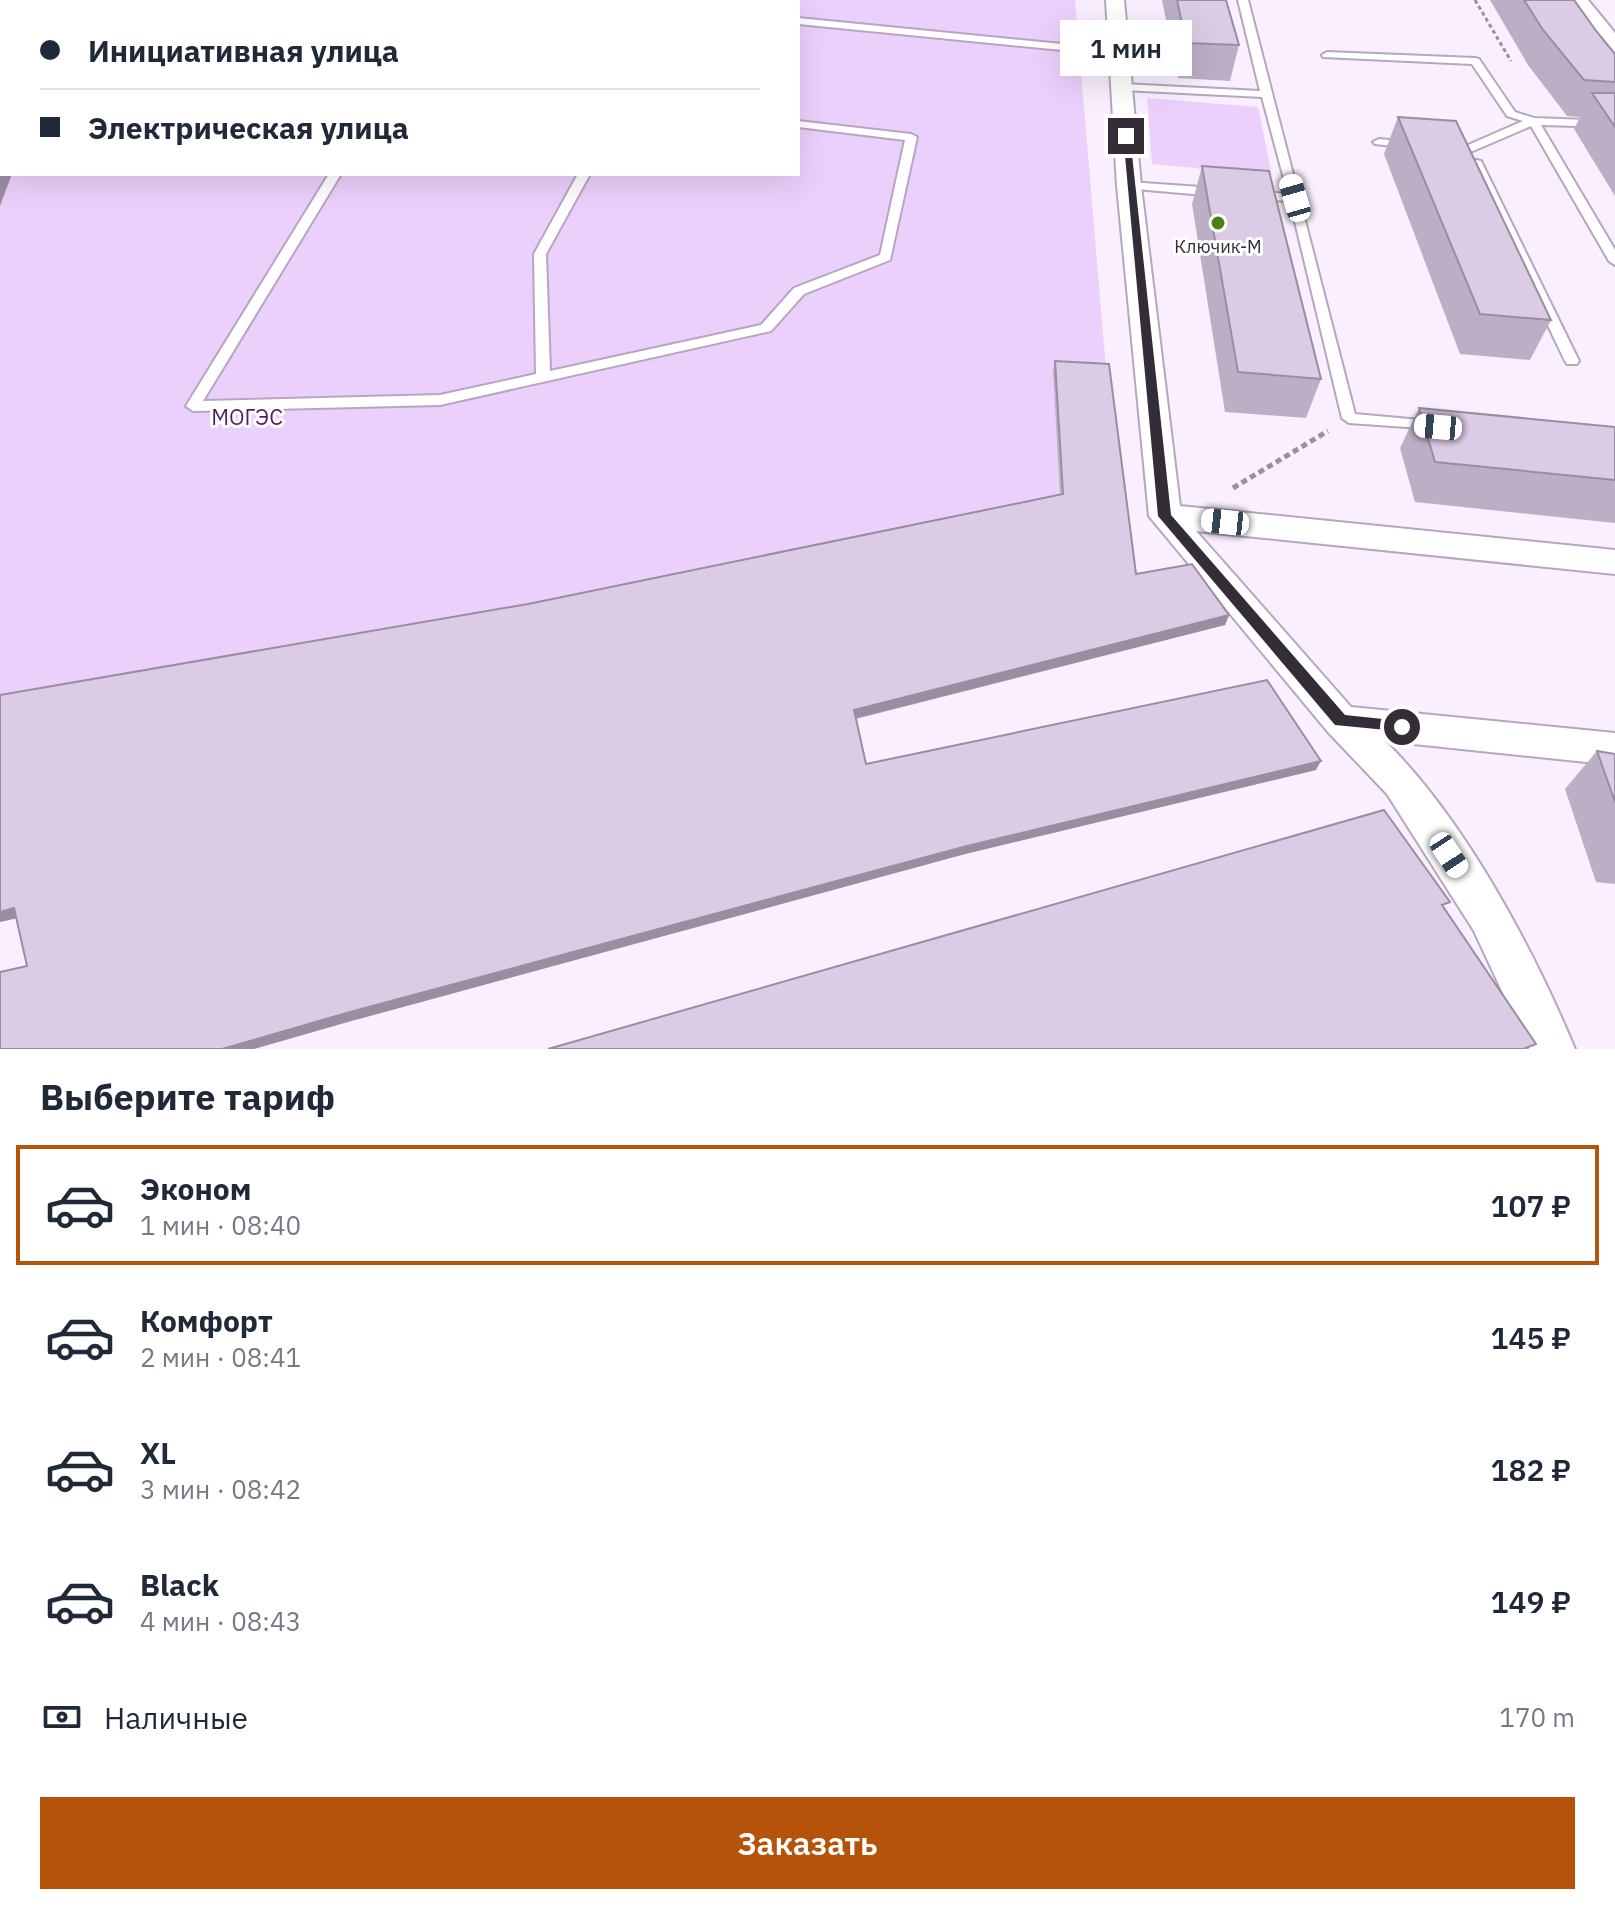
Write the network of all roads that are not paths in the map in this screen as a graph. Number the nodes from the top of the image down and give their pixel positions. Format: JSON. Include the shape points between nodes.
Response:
{"nodes":[{"id":1,"x":1115,"y":0,"type":"edge"},
{"id":2,"x":1243,"y":0,"type":"edge"},
{"id":3,"x":1578,"y":0,"type":"edge"},
{"id":4,"x":800,"y":21,"type":"edge"},
{"id":5,"x":1615,"y":46,"type":"edge"},
{"id":6,"x":1062,"y":47,"type":"dead end"},
{"id":7,"x":1327,"y":55,"type":"dead end"},
{"id":8,"x":1123,"y":87,"type":"junction"},
{"id":9,"x":1266,"y":94,"type":"junction"},
{"id":10,"x":1533,"y":121,"type":"junction"},
{"id":11,"x":800,"y":124,"type":"edge"},
{"id":12,"x":1615,"y":124,"type":"edge"},
{"id":13,"x":1379,"y":142,"type":"dead end"},
{"id":14,"x":1424,"y":146,"type":"edge"},
{"id":15,"x":1439,"y":147,"type":"edge"},
{"id":16,"x":1469,"y":149,"type":"junction"},
{"id":17,"x":334,"y":176,"type":"edge"},
{"id":18,"x":583,"y":176,"type":"edge"},
{"id":19,"x":1129,"y":186,"type":"junction"},
{"id":20,"x":1295,"y":198,"type":"junction"},
{"id":21,"x":1615,"y":261,"type":"edge"},
{"id":22,"x":1572,"y":361,"type":"dead end"},
{"id":23,"x":543,"y":378,"type":"junction"},
{"id":24,"x":1443,"y":427,"type":"edge"},
{"id":25,"x":1165,"y":516,"type":"junction"},
{"id":26,"x":1615,"y":562,"type":"edge"},
{"id":27,"x":1341,"y":721,"type":"junction"},
{"id":28,"x":1615,"y":749,"type":"edge"},
{"id":29,"x":1552,"y":1049,"type":"edge"}],
"edges":[{"from":1,"to":8,"type":"street"},
{"from":2,"to":9,"type":"lane"},
{"from":3,"to":5,"type":"street"},
{"from":4,"to":6,"type":"lane"},
{"from":7,"to":10,"type":"lane","via":[[1475,61],[1511,114]]},
{"from":8,"to":9,"type":"lane"},
{"from":8,"to":19,"type":"street"},
{"from":9,"to":20,"type":"lane"},
{"from":10,"to":12,"type":"lane"},
{"from":10,"to":16,"type":"lane"},
{"from":10,"to":21,"type":"lane"},
{"from":11,"to":23,"type":"lane","via":[[911,137],[886,257],[799,291],[766,328]]},
{"from":13,"to":14,"type":"lane"},
{"from":15,"to":16,"type":"lane"},
{"from":16,"to":22,"type":"lane"},
{"from":17,"to":23,"type":"lane","via":[[193,406],[440,400]]},
{"from":18,"to":23,"type":"lane","via":[[540,254]]},
{"from":19,"to":20,"type":"lane"},
{"from":19,"to":25,"type":"street"},
{"from":20,"to":24,"type":"lane","via":[[1349,418]]},
{"from":25,"to":26,"type":"street"},
{"from":25,"to":27,"type":"street"},
{"from":27,"to":28,"type":"street"},
{"from":27,"to":29,"type":"street","via":[[1401,782],[1489,917]]}]}
